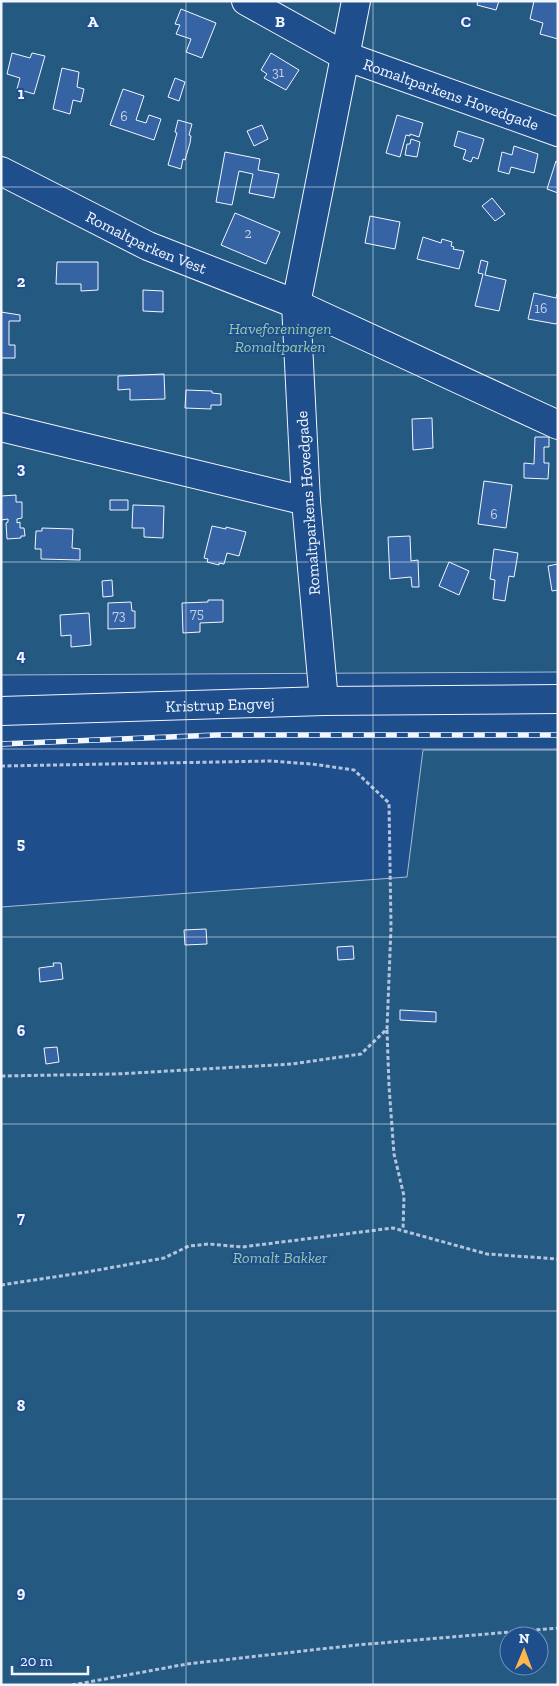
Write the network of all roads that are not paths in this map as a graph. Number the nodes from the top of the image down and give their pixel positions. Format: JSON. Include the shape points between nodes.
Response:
{"nodes":[{"id":1,"x":246,"y":1,"type":"edge"},
{"id":2,"x":356,"y":1,"type":"edge"},
{"id":3,"x":345,"y":56,"type":"junction"},
{"id":4,"x":558,"y":132,"type":"edge"},
{"id":5,"x":1,"y":171,"type":"edge"},
{"id":6,"x":296,"y":304,"type":"junction"},
{"id":7,"x":558,"y":426,"type":"edge"},
{"id":8,"x":1,"y":427,"type":"edge"},
{"id":9,"x":306,"y":501,"type":"junction"},
{"id":10,"x":558,"y":699,"type":"edge"},
{"id":11,"x":324,"y":701,"type":"junction"},
{"id":12,"x":1,"y":711,"type":"edge"}],
"edges":[{"from":1,"to":3,"type":"street","name":"Romaltparkens Hovedgade"},
{"from":2,"to":3,"type":"street","name":"Romaltparkens Hovedgade"},
{"from":3,"to":4,"type":"street","name":"Romaltparkens Hovedgade"},
{"from":3,"to":6,"type":"street","name":"Romaltparkens Hovedgade"},
{"from":5,"to":6,"type":"street","name":"Romaltparken Vest","via":[[148,246]]},
{"from":6,"to":7,"type":"street"},
{"from":6,"to":9,"type":"street","name":"Romaltparkens Hovedgade"},
{"from":8,"to":9,"type":"street"},
{"from":9,"to":11,"type":"street","name":"Romaltparkens Hovedgade"},
{"from":10,"to":11,"type":"street","name":"Kristrup Engvej"},
{"from":11,"to":12,"type":"street","name":"Kristrup Engvej"}]}
